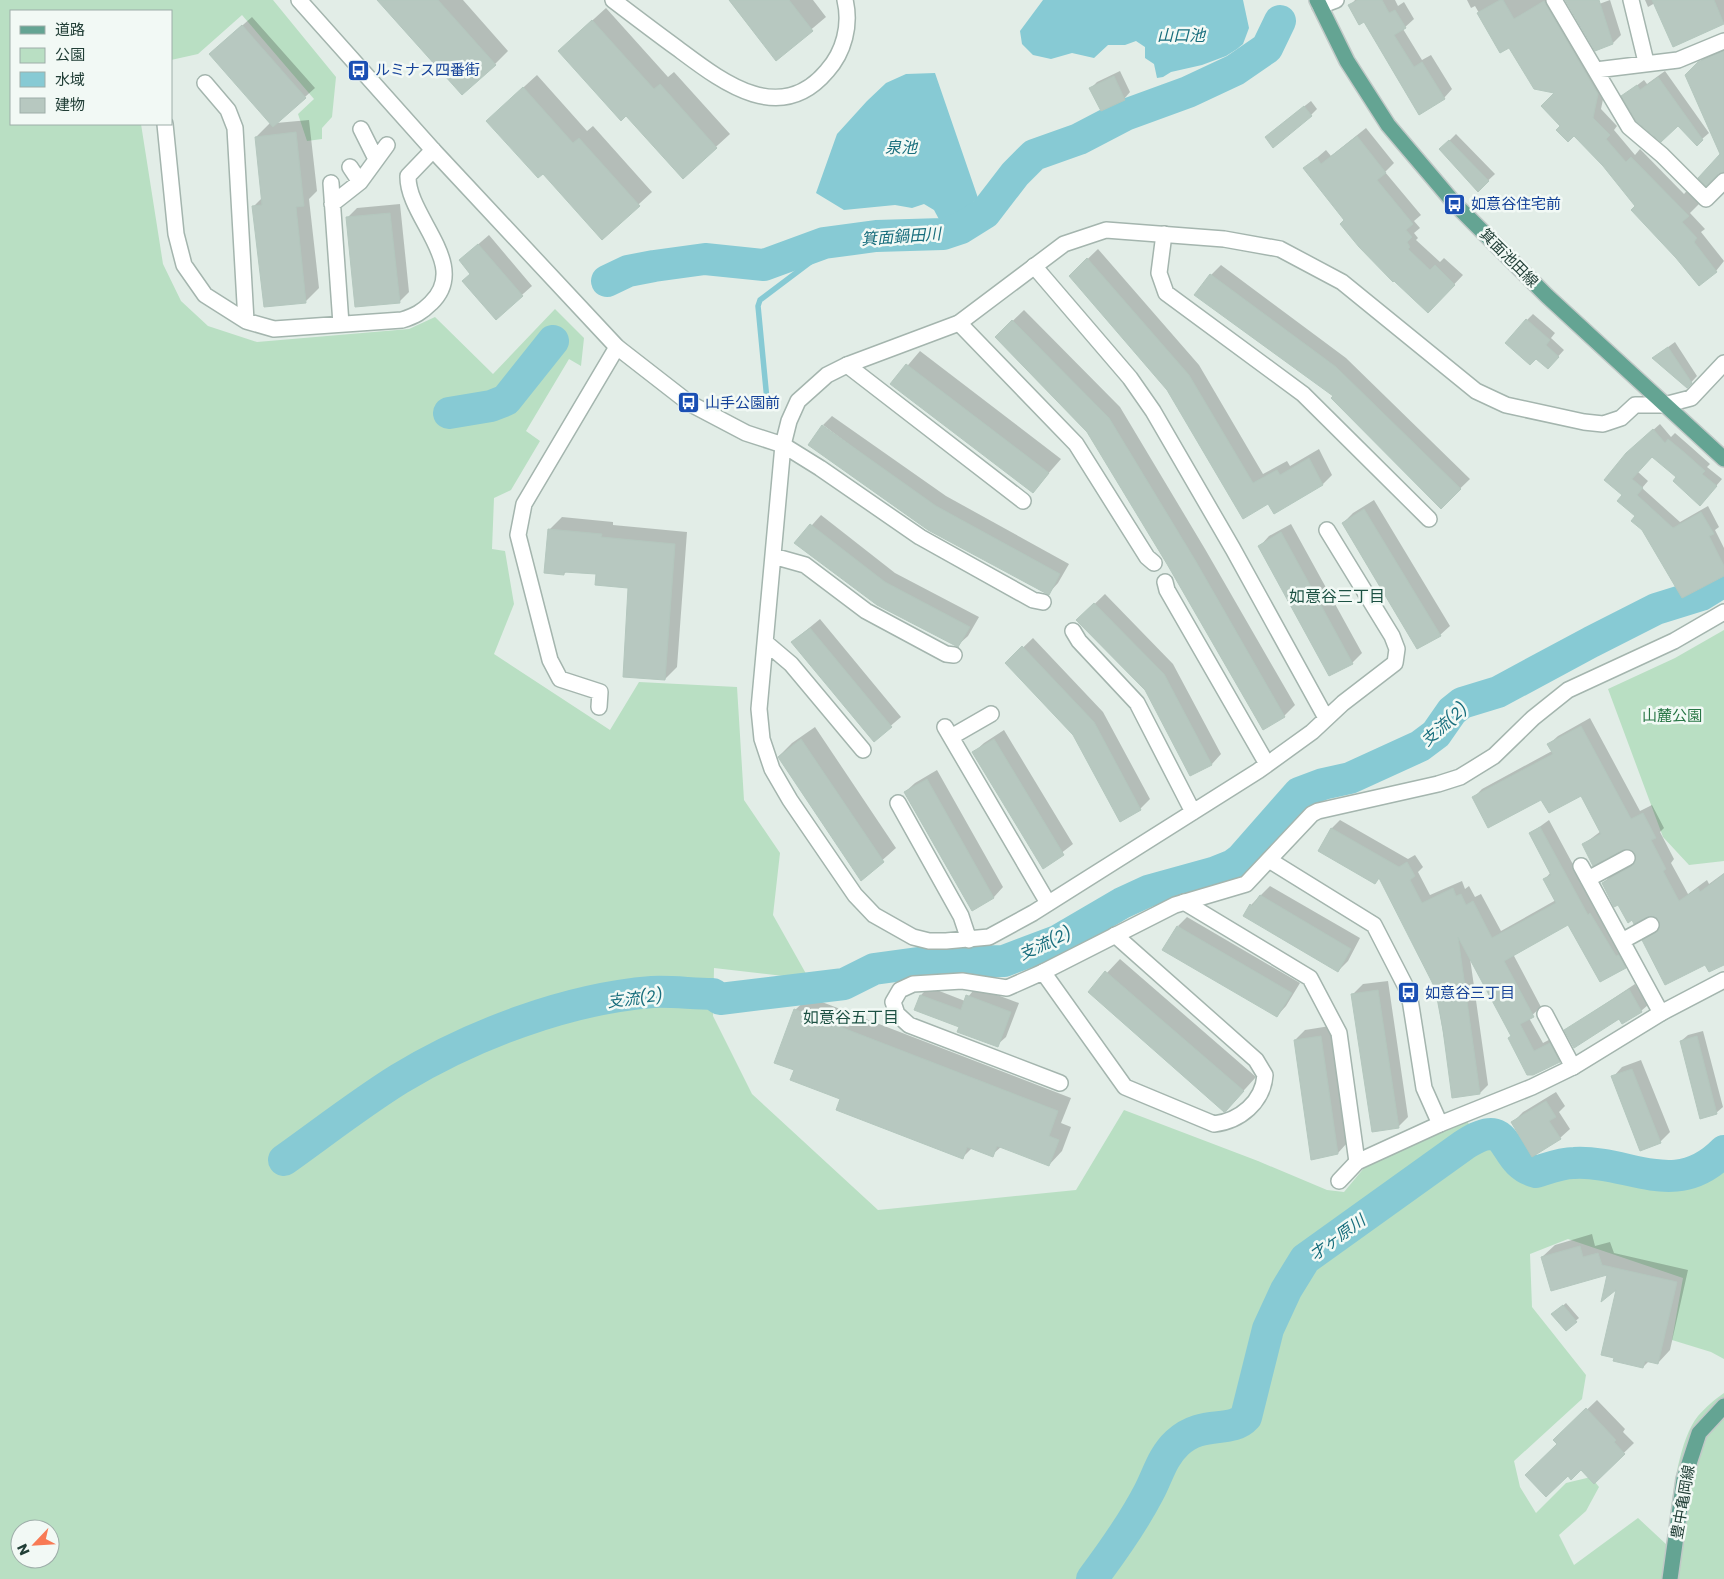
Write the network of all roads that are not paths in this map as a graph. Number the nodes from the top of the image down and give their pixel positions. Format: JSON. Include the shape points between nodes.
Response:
{"nodes":[{"id":1,"x":299,"y":0,"type":"edge"},
{"id":2,"x":613,"y":0,"type":"edge"},
{"id":3,"x":845,"y":0,"type":"edge"},
{"id":4,"x":1336,"y":0,"type":"edge"},
{"id":5,"x":1554,"y":0,"type":"edge"},
{"id":6,"x":1631,"y":0,"type":"edge"},
{"id":7,"x":1318,"y":3,"type":"edge"},
{"id":8,"x":1724,"y":41,"type":"edge"},
{"id":9,"x":1646,"y":62,"type":"junction"},
{"id":10,"x":1596,"y":70,"type":"junction"},
{"id":11,"x":205,"y":83,"type":"dead end"},
{"id":12,"x":165,"y":125,"type":"edge"},
{"id":13,"x":360,"y":129,"type":"dead end"},
{"id":14,"x":387,"y":145,"type":"dead end"},
{"id":15,"x":433,"y":150,"type":"junction"},
{"id":16,"x":376,"y":159,"type":"junction"},
{"id":17,"x":350,"y":167,"type":"dead end"},
{"id":18,"x":1724,"y":181,"type":"edge"},
{"id":19,"x":360,"y":182,"type":"junction"},
{"id":20,"x":331,"y":183,"type":"dead end"},
{"id":21,"x":332,"y":204,"type":"junction"},
{"id":22,"x":1164,"y":234,"type":"junction"},
{"id":23,"x":1034,"y":266,"type":"junction"},
{"id":24,"x":246,"y":321,"type":"junction"},
{"id":25,"x":958,"y":323,"type":"junction"},
{"id":26,"x":341,"y":324,"type":"junction"},
{"id":27,"x":617,"y":347,"type":"junction"},
{"id":28,"x":1724,"y":363,"type":"edge"},
{"id":29,"x":847,"y":365,"type":"junction"},
{"id":30,"x":1664,"y":405,"type":"junction"},
{"id":31,"x":783,"y":446,"type":"junction"},
{"id":32,"x":1724,"y":459,"type":"edge"},
{"id":33,"x":1023,"y":501,"type":"dead end"},
{"id":34,"x":1429,"y":519,"type":"dead end"},
{"id":35,"x":1327,"y":530,"type":"dead end"},
{"id":36,"x":773,"y":556,"type":"junction"},
{"id":37,"x":1154,"y":563,"type":"dead end"},
{"id":38,"x":1165,"y":582,"type":"dead end"},
{"id":39,"x":1043,"y":602,"type":"dead end"},
{"id":40,"x":1724,"y":612,"type":"edge"},
{"id":41,"x":1074,"y":631,"type":"dead end"},
{"id":42,"x":765,"y":642,"type":"junction"},
{"id":43,"x":954,"y":655,"type":"dead end"},
{"id":44,"x":599,"y":708,"type":"dead end"},
{"id":45,"x":991,"y":714,"type":"dead end"},
{"id":46,"x":1326,"y":718,"type":"junction"},
{"id":47,"x":863,"y":750,"type":"dead end"},
{"id":48,"x":1267,"y":764,"type":"junction"},
{"id":49,"x":898,"y":803,"type":"dead end"},
{"id":50,"x":1193,"y":812,"type":"junction"},
{"id":51,"x":1627,"y":858,"type":"dead end"},
{"id":52,"x":1269,"y":860,"type":"junction"},
{"id":53,"x":1184,"y":902,"type":"junction"},
{"id":54,"x":1048,"y":903,"type":"junction"},
{"id":55,"x":1650,"y":925,"type":"dead end"},
{"id":56,"x":1115,"y":935,"type":"junction"},
{"id":57,"x":969,"y":940,"type":"junction"},
{"id":58,"x":1622,"y":941,"type":"junction"},
{"id":59,"x":1043,"y":972,"type":"junction"},
{"id":60,"x":1724,"y":980,"type":"edge"},
{"id":61,"x":1661,"y":1013,"type":"junction"},
{"id":62,"x":1545,"y":1014,"type":"dead end"},
{"id":63,"x":1572,"y":1067,"type":"junction"},
{"id":64,"x":1060,"y":1083,"type":"dead end"},
{"id":65,"x":1440,"y":1124,"type":"junction"},
{"id":66,"x":1357,"y":1162,"type":"junction"},
{"id":67,"x":1339,"y":1181,"type":"dead end"},
{"id":68,"x":1724,"y":1406,"type":"edge"},
{"id":69,"x":1670,"y":1579,"type":"edge"}],
"edges":[{"from":1,"to":15,"type":"street"},
{"from":2,"to":3,"type":"street","via":[[722,81],[746,93],[772,96],[790,95],[802,90],[820,78],[836,60],[846,27]]},
{"from":4,"to":7,"type":"street"},
{"from":5,"to":10,"type":"street"},
{"from":6,"to":9,"type":"street"},
{"from":7,"to":30,"type":"main road","name":"箕面池田線","via":[[1347,61],[1388,125],[1455,204],[1547,296]]},
{"from":8,"to":9,"type":"street","via":[[1678,60]]},
{"from":9,"to":10,"type":"street"},
{"from":10,"to":18,"type":"street","via":[[1629,127],[1706,198]]},
{"from":11,"to":24,"type":"street","via":[[228,110],[235,128]]},
{"from":12,"to":24,"type":"street","via":[[176,234],[184,265],[205,295]]},
{"from":13,"to":16,"type":"street"},
{"from":14,"to":16,"type":"street"},
{"from":15,"to":26,"type":"street","via":[[408,176],[408,190],[442,258],[444,284],[437,298],[420,314],[402,320]]},
{"from":15,"to":27,"type":"street"},
{"from":16,"to":19,"type":"street"},
{"from":17,"to":19,"type":"street"},
{"from":19,"to":21,"type":"street"},
{"from":20,"to":21,"type":"street"},
{"from":21,"to":26,"type":"street"},
{"from":22,"to":23,"type":"street","via":[[1106,230],[1064,244]]},
{"from":22,"to":30,"type":"street","via":[[1224,239],[1280,249],[1342,282],[1476,390],[1506,405],[1602,424],[1621,418],[1635,405]]},
{"from":22,"to":34,"type":"street","via":[[1159,273],[1166,293],[1303,394]]},
{"from":23,"to":25,"type":"street"},
{"from":23,"to":46,"type":"street","via":[[1130,378],[1153,411]]},
{"from":24,"to":26,"type":"street","via":[[274,329]]},
{"from":25,"to":29,"type":"street"},
{"from":25,"to":37,"type":"street","via":[[1076,444]]},
{"from":27,"to":31,"type":"street","via":[[689,403],[746,433]]},
{"from":27,"to":44,"type":"street","via":[[524,504],[518,535],[550,660],[560,679],[600,692]]},
{"from":28,"to":30,"type":"street","via":[[1691,398]]},
{"from":29,"to":31,"type":"street","via":[[827,375],[798,401],[789,420]]},
{"from":29,"to":33,"type":"street"},
{"from":30,"to":32,"type":"main road","name":"箕面池田線"},
{"from":31,"to":36,"type":"street"},
{"from":31,"to":39,"type":"street","via":[[920,537],[1033,600]]},
{"from":35,"to":46,"type":"street","via":[[1392,636],[1397,650],[1395,663]]},
{"from":36,"to":42,"type":"street"},
{"from":36,"to":43,"type":"street","via":[[805,566],[866,611],[946,654]]},
{"from":38,"to":48,"type":"street"},
{"from":40,"to":52,"type":"street","via":[[1674,641],[1568,690],[1494,756],[1466,774],[1438,784],[1312,814]]},
{"from":41,"to":50,"type":"street","via":[[1079,641],[1137,703]]},
{"from":42,"to":47,"type":"street","via":[[791,664]]},
{"from":42,"to":57,"type":"street","via":[[759,718],[765,753],[785,791],[855,895],[874,915],[914,937],[938,942]]},
{"from":45,"to":54,"type":"street","via":[[948,732]]},
{"from":46,"to":48,"type":"street"},
{"from":48,"to":50,"type":"street"},
{"from":49,"to":57,"type":"street","via":[[961,916]]},
{"from":50,"to":54,"type":"street"},
{"from":51,"to":58,"type":"street","via":[[1585,872]]},
{"from":52,"to":53,"type":"street","via":[[1246,884]]},
{"from":52,"to":65,"type":"street","via":[[1374,925],[1409,994],[1424,1088]]},
{"from":53,"to":56,"type":"street"},
{"from":53,"to":66,"type":"street","via":[[1310,978],[1339,1033]]},
{"from":54,"to":57,"type":"street","via":[[989,938]]},
{"from":55,"to":58,"type":"street"},
{"from":56,"to":59,"type":"street"},
{"from":56,"to":59,"type":"street","via":[[1262,1067],[1265,1075],[1261,1093],[1241,1116],[1228,1123],[1214,1124],[1125,1087]]},
{"from":58,"to":61,"type":"street"},
{"from":59,"to":64,"type":"street","via":[[1007,988],[962,981],[913,984],[900,990],[894,1002],[897,1014],[909,1025]]},
{"from":60,"to":61,"type":"street"},
{"from":61,"to":63,"type":"street"},
{"from":62,"to":63,"type":"street"},
{"from":63,"to":65,"type":"street","via":[[1532,1087]]},
{"from":65,"to":66,"type":"street"},
{"from":66,"to":67,"type":"street"},
{"from":68,"to":69,"type":"main road","name":"豊中亀岡線","via":[[1699,1433],[1684,1480]]}]}
